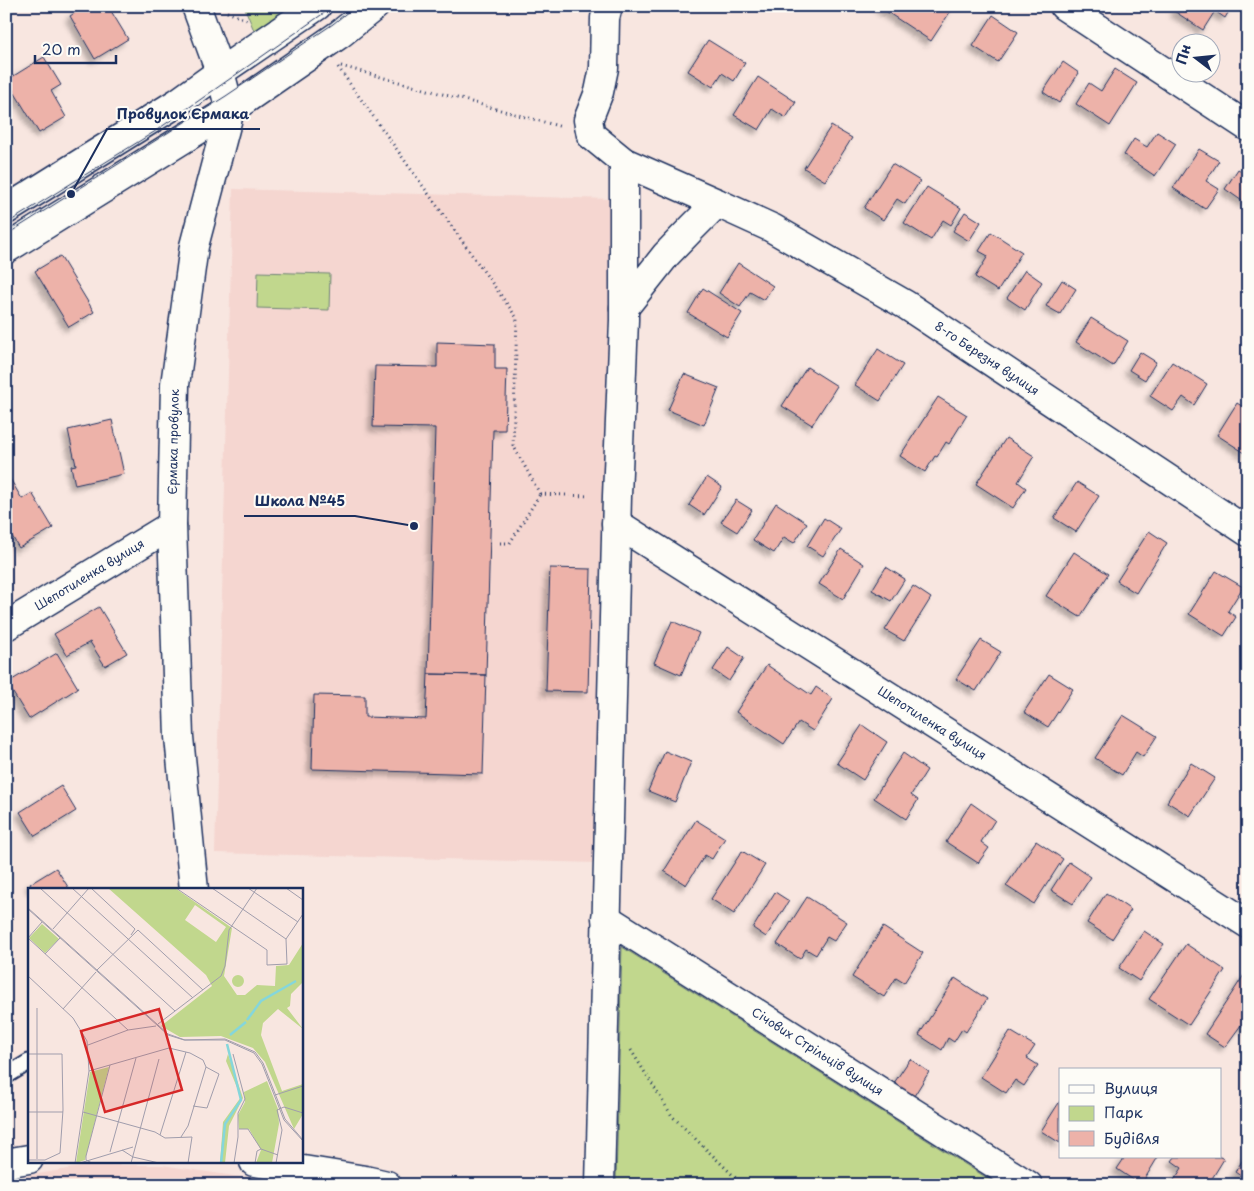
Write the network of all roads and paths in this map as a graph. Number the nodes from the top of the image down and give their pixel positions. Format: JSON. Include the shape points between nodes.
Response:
{"nodes":[{"id":1,"x":196,"y":6,"type":"edge"},
{"id":2,"x":317,"y":6,"type":"edge"},
{"id":3,"x":374,"y":6,"type":"edge"},
{"id":4,"x":608,"y":6,"type":"edge"},
{"id":5,"x":1064,"y":6,"type":"edge"},
{"id":6,"x":220,"y":72,"type":"junction"},
{"id":7,"x":230,"y":110,"type":"junction"},
{"id":8,"x":1248,"y":127,"type":"edge"},
{"id":9,"x":591,"y":135,"type":"junction"},
{"id":10,"x":624,"y":162,"type":"junction"},
{"id":11,"x":717,"y":204,"type":"junction"},
{"id":12,"x":6,"y":210,"type":"edge"},
{"id":13,"x":6,"y":249,"type":"edge"},
{"id":14,"x":624,"y":308,"type":"junction"},
{"id":15,"x":540,"y":494,"type":"junction"},
{"id":16,"x":616,"y":496,"type":"junction"},
{"id":17,"x":616,"y":523,"type":"junction"},
{"id":18,"x":172,"y":525,"type":"junction"},
{"id":19,"x":1248,"y":532,"type":"edge"},
{"id":20,"x":490,"y":543,"type":"dead end"},
{"id":21,"x":6,"y":626,"type":"edge"},
{"id":22,"x":194,"y":888,"type":"edge"},
{"id":23,"x":606,"y":918,"type":"junction"},
{"id":24,"x":1248,"y":924,"type":"edge"},
{"id":25,"x":630,"y":1048,"type":"dead end"},
{"id":26,"x":28,"y":1063,"type":"edge"},
{"id":27,"x":6,"y":1076,"type":"edge"},
{"id":28,"x":28,"y":1159,"type":"edge"},
{"id":29,"x":6,"y":1164,"type":"edge"},
{"id":30,"x":264,"y":1164,"type":"edge"},
{"id":31,"x":345,"y":1181,"type":"edge"},
{"id":32,"x":387,"y":1185,"type":"edge"},
{"id":33,"x":600,"y":1185,"type":"edge"},
{"id":34,"x":743,"y":1185,"type":"edge"},
{"id":35,"x":1028,"y":1185,"type":"edge"}],
"edges":[{"from":1,"to":6,"type":"street","name":"Єрмака провулок"},
{"from":2,"to":6,"type":"street"},
{"from":3,"to":7,"type":"street","via":[[340,34]]},
{"from":4,"to":9,"type":"street","via":[[604,68],[588,120]]},
{"from":5,"to":8,"type":"street"},
{"from":6,"to":7,"type":"street","name":"Єрмака провулок"},
{"from":6,"to":12,"type":"street","via":[[177,103]]},
{"from":7,"to":13,"type":"street"},
{"from":7,"to":18,"type":"street","name":"Єрмака провулок","via":[[194,246],[175,385]]},
{"from":9,"to":10,"type":"street","name":"8-го Березня вулиця"},
{"from":9,"to":15,"type":"path","via":[[336,65],[516,318],[513,445]]},
{"from":10,"to":11,"type":"street","name":"8-го Березня вулиця"},
{"from":10,"to":14,"type":"street"},
{"from":11,"to":14,"type":"street","via":[[666,255]]},
{"from":11,"to":19,"type":"street","name":"8-го Березня вулиця","via":[[772,228],[906,306]]},
{"from":14,"to":16,"type":"street"},
{"from":15,"to":16,"type":"path"},
{"from":15,"to":20,"type":"path","via":[[510,543]]},
{"from":16,"to":17,"type":"street"},
{"from":17,"to":23,"type":"street"},
{"from":17,"to":24,"type":"street","name":"Шепотиленка вулиця"},
{"from":18,"to":21,"type":"street","name":"Шепотиленка вулиця"},
{"from":18,"to":22,"type":"street","name":"Єрмака провулок","via":[[180,737]]},
{"from":23,"to":33,"type":"street"},
{"from":23,"to":35,"type":"street","name":"Січових Стрільців вулиця"},
{"from":25,"to":34,"type":"path","via":[[672,1116]]},
{"from":26,"to":27,"type":"lane"},
{"from":28,"to":29,"type":"street"},
{"from":30,"to":31,"type":"street"},
{"from":31,"to":32,"type":"street"}]}
